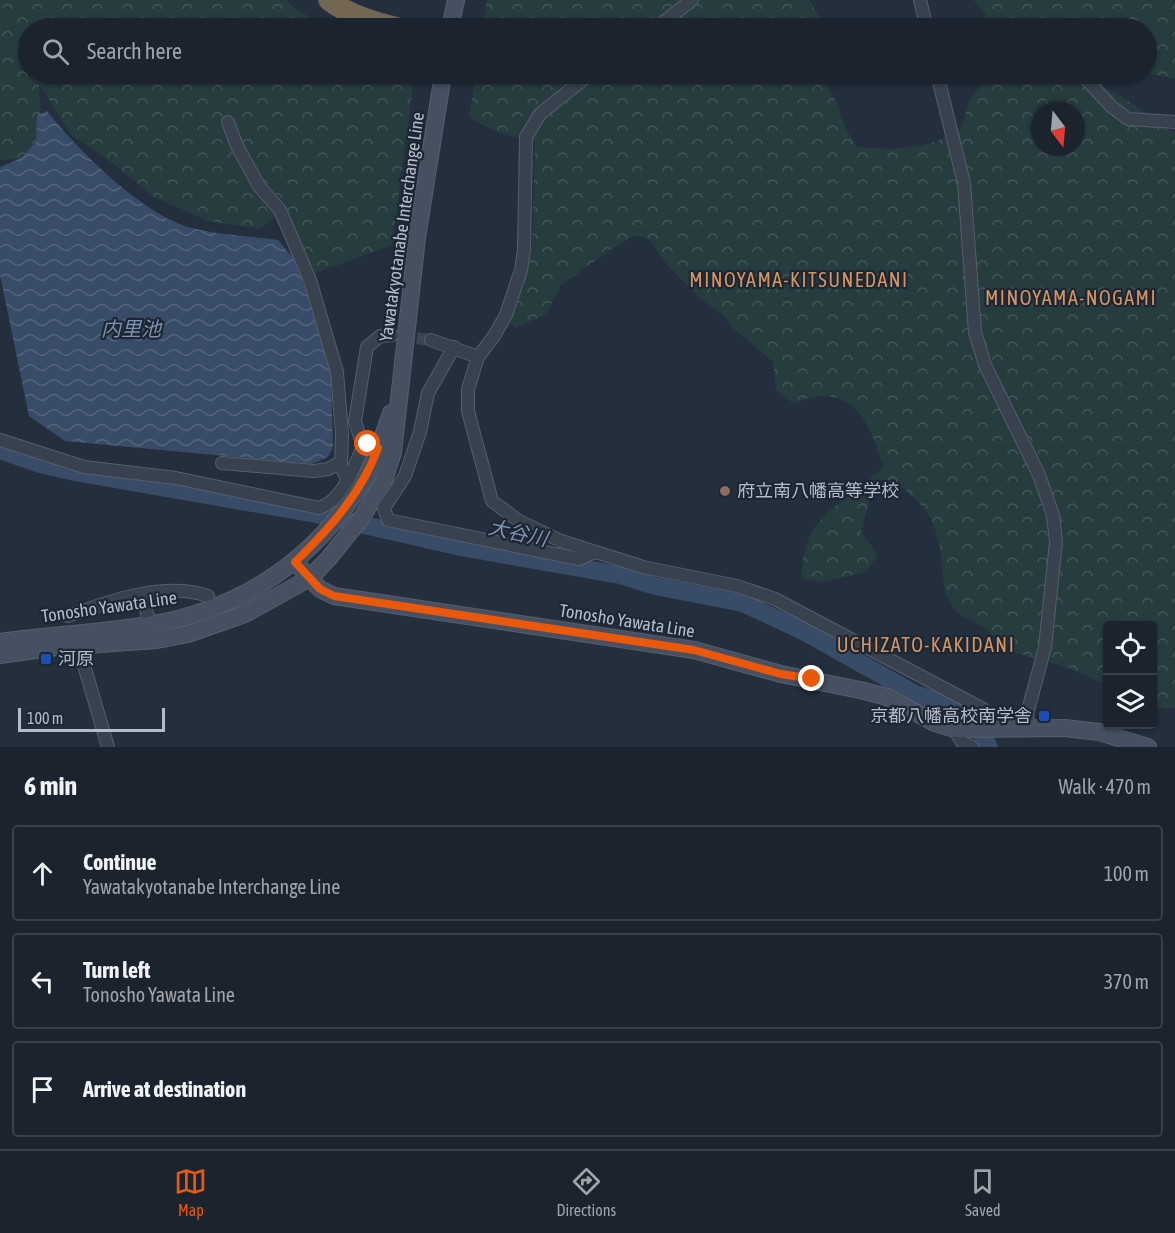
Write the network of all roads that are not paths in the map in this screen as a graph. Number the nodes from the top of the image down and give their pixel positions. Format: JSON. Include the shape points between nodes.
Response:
{"nodes":[{"id":1,"x":314,"y":0,"type":"edge"},
{"id":2,"x":329,"y":0,"type":"edge"},
{"id":3,"x":456,"y":0,"type":"edge"},
{"id":4,"x":692,"y":0,"type":"edge"},
{"id":5,"x":920,"y":0,"type":"edge"},
{"id":6,"x":344,"y":18,"type":"edge"},
{"id":7,"x":362,"y":18,"type":"edge"},
{"id":8,"x":452,"y":18,"type":"edge"},
{"id":9,"x":669,"y":18,"type":"edge"},
{"id":10,"x":924,"y":18,"type":"edge"},
{"id":11,"x":440,"y":84,"type":"edge"},
{"id":12,"x":578,"y":84,"type":"edge"},
{"id":13,"x":939,"y":84,"type":"edge"},
{"id":14,"x":1090,"y":84,"type":"edge"},
{"id":15,"x":228,"y":122,"type":"dead end"},
{"id":16,"x":1175,"y":122,"type":"edge"},
{"id":17,"x":392,"y":335,"type":"tunnel mouth"},
{"id":18,"x":431,"y":340,"type":"tunnel mouth"},
{"id":19,"x":454,"y":347,"type":"junction"},
{"id":20,"x":478,"y":357,"type":"junction"},
{"id":21,"x":0,"y":440,"type":"edge"},
{"id":22,"x":379,"y":448,"type":"junction"},
{"id":23,"x":341,"y":462,"type":"junction"},
{"id":24,"x":222,"y":464,"type":"dead end"},
{"id":25,"x":347,"y":479,"type":"junction"},
{"id":26,"x":595,"y":552,"type":"junction"},
{"id":27,"x":295,"y":562,"type":"junction"},
{"id":28,"x":310,"y":578,"type":"junction"},
{"id":29,"x":142,"y":594,"type":"junction"},
{"id":30,"x":208,"y":596,"type":"dead end"},
{"id":31,"x":69,"y":616,"type":"dead end"},
{"id":32,"x":150,"y":625,"type":"junction"},
{"id":33,"x":0,"y":642,"type":"edge"},
{"id":34,"x":0,"y":655,"type":"edge"},
{"id":35,"x":83,"y":662,"type":"dead end"},
{"id":36,"x":1028,"y":727,"type":"junction"},
{"id":37,"x":996,"y":729,"type":"junction"},
{"id":38,"x":963,"y":739,"type":"edge"},
{"id":39,"x":108,"y":747,"type":"edge"},
{"id":40,"x":1148,"y":747,"type":"edge"}],
"edges":[{"from":1,"to":6,"type":"highway"},
{"from":2,"to":7,"type":"highway"},
{"from":3,"to":8,"type":"main road"},
{"from":4,"to":9,"type":"street"},
{"from":5,"to":10,"type":"street"},
{"from":11,"to":22,"type":"main road","name":"Yawatakyotanabe Interchange Line","via":[[417,238],[401,386]]},
{"from":12,"to":20,"type":"street","via":[[540,114],[526,137],[521,270],[506,315]]},
{"from":13,"to":36,"type":"street","via":[[964,183],[975,332],[985,365],[1039,475],[1053,515],[1056,542],[1045,647],[1027,714]]},
{"from":14,"to":16,"type":"street","via":[[1128,119]]},
{"from":15,"to":23,"type":"street","via":[[259,186],[280,210],[310,280],[337,372]]},
{"from":17,"to":22,"type":"street","via":[[380,336],[367,347],[354,421],[360,437]]},
{"from":18,"to":19,"type":"street"},
{"from":19,"to":20,"type":"street"},
{"from":19,"to":26,"type":"street","via":[[428,393],[405,476],[384,508],[388,520],[579,559]]},
{"from":20,"to":26,"type":"street","via":[[468,389],[468,411],[492,501],[519,521]]},
{"from":21,"to":25,"type":"street","via":[[84,467],[176,478],[319,508],[330,504]]},
{"from":22,"to":25,"type":"street"},
{"from":22,"to":27,"type":"main road","name":"Yawatakyotanabe Interchange Line","via":[[369,473],[342,513]]},
{"from":22,"to":28,"type":"main road","name":"Yawatakyotanabe Interchange Line","via":[[382,483],[349,535]]},
{"from":23,"to":24,"type":"street","via":[[314,471]]},
{"from":23,"to":25,"type":"street"},
{"from":26,"to":37,"type":"street","via":[[775,599],[983,709]]},
{"from":27,"to":28,"type":"main road","name":"Tonosho Yawata Line"},
{"from":27,"to":32,"type":"main road","name":"Tonosho Yawata Line","via":[[255,589],[201,613]]},
{"from":28,"to":34,"type":"main road","name":"Tonosho Yawata Line","via":[[245,614],[188,634]]},
{"from":28,"to":38,"type":"main road","name":"Tonosho Yawata Line","via":[[334,596],[694,650],[860,690],[887,698]]},
{"from":29,"to":30,"type":"street","via":[[196,591]]},
{"from":29,"to":31,"type":"street"},
{"from":29,"to":32,"type":"street"},
{"from":32,"to":33,"type":"main road","name":"Tonosho Yawata Line"},
{"from":35,"to":39,"type":"street"},
{"from":36,"to":37,"type":"main road","name":"Tonosho Yawata Line"},
{"from":36,"to":40,"type":"main road","name":"Tonosho Yawata Line","via":[[1099,732]]},
{"from":37,"to":38,"type":"main road","name":"Tonosho Yawata Line"}]}
